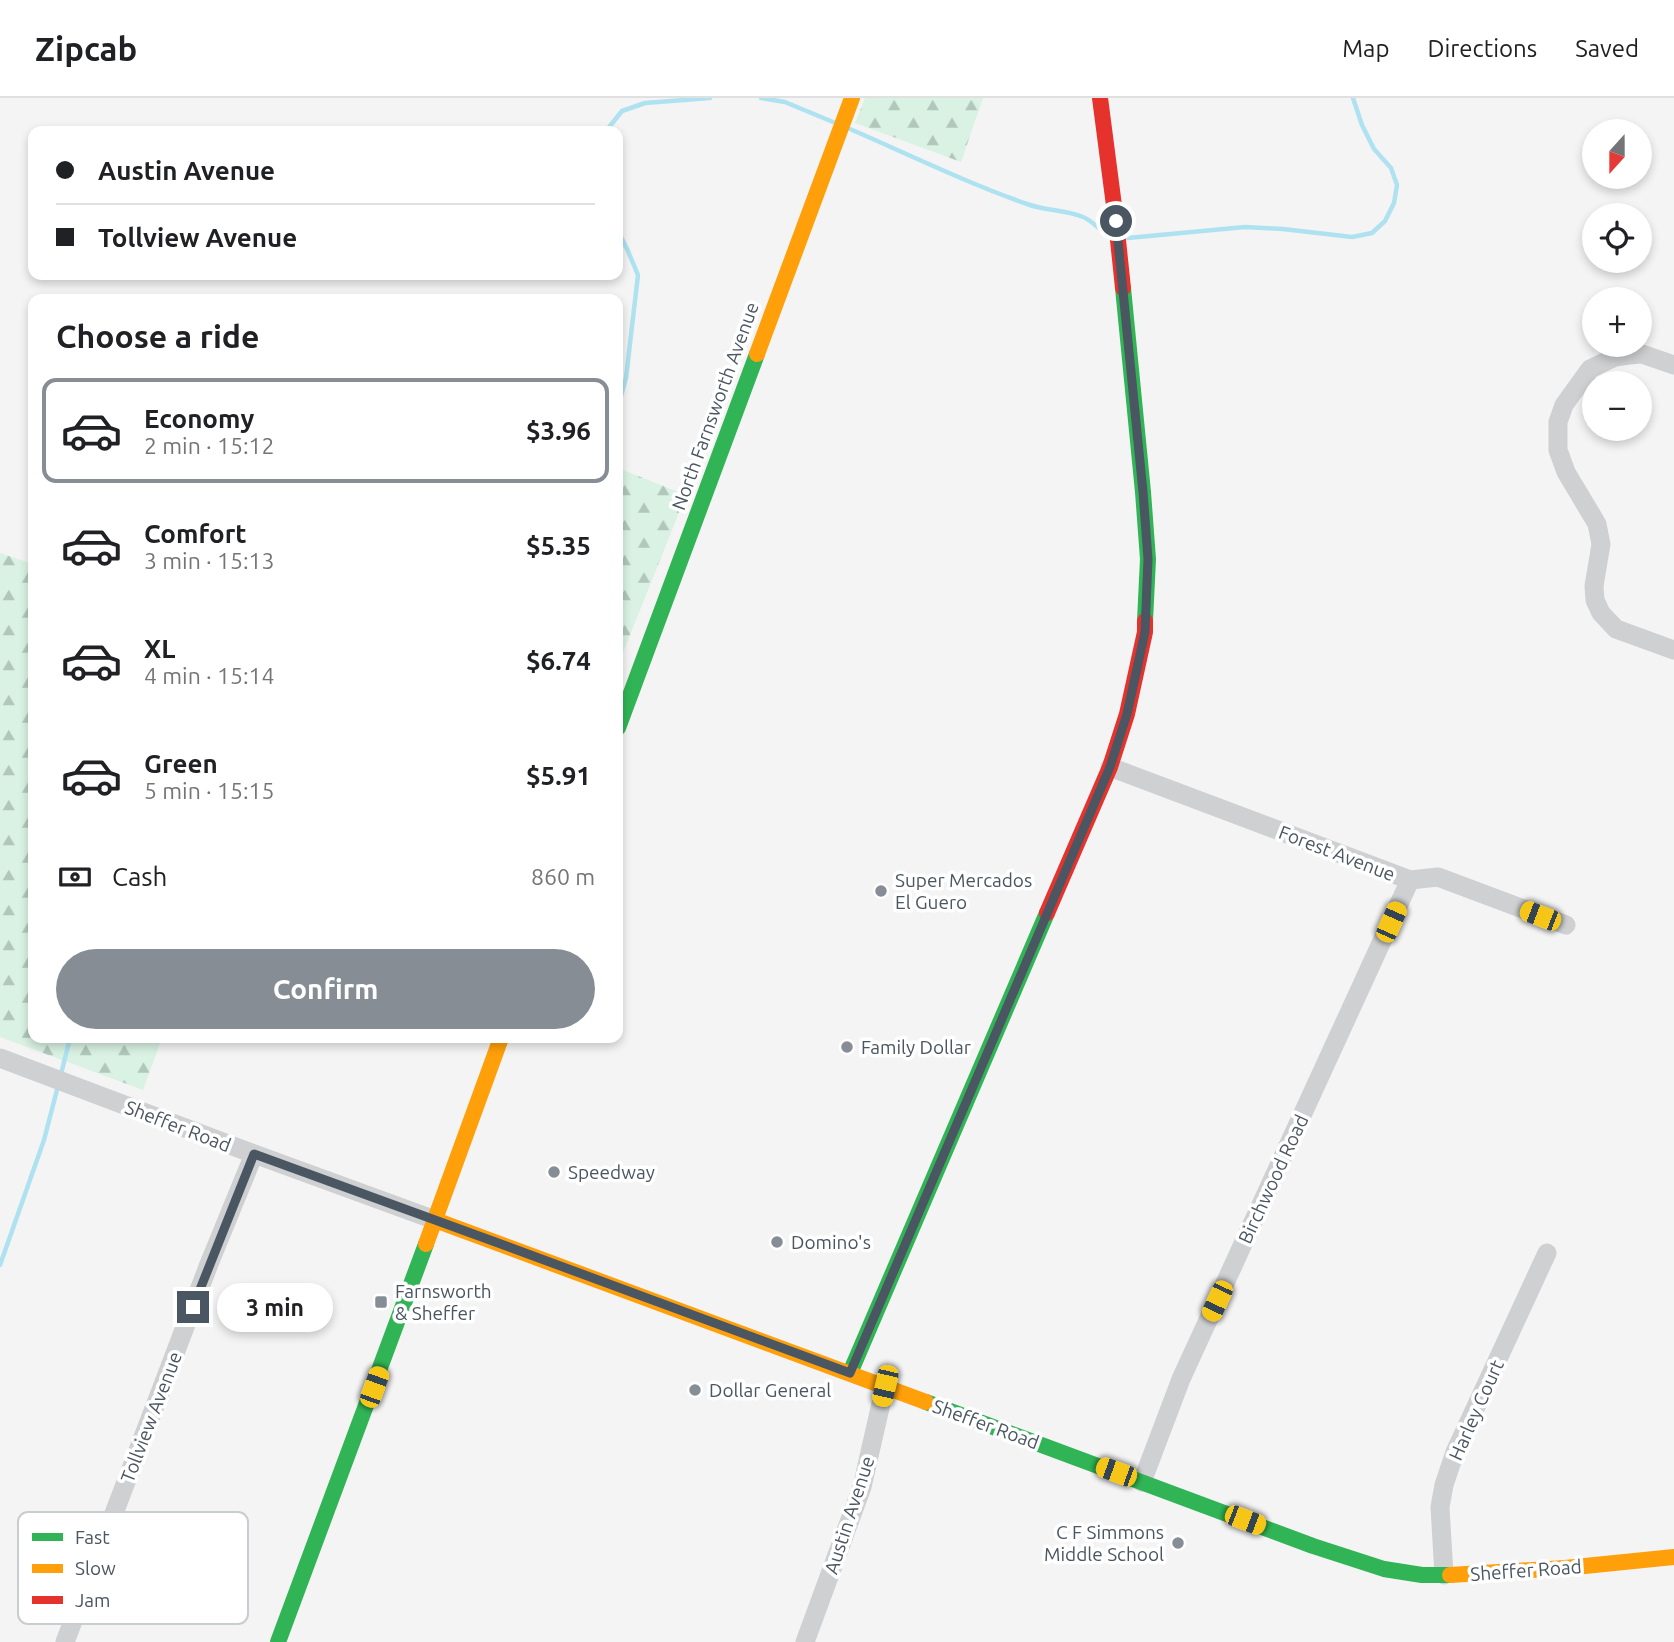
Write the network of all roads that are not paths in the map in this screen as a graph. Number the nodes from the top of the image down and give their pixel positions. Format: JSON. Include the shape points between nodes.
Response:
{"nodes":[{"id":1,"x":852,"y":98,"type":"edge"},
{"id":2,"x":1100,"y":98,"type":"edge"},
{"id":3,"x":1674,"y":365,"type":"edge"},
{"id":4,"x":1674,"y":650,"type":"edge"},
{"id":5,"x":623,"y":715,"type":"edge"},
{"id":6,"x":1110,"y":767,"type":"junction"},
{"id":7,"x":1410,"y":880,"type":"junction"},
{"id":8,"x":1566,"y":925,"type":"dead end"},
{"id":9,"x":499,"y":1043,"type":"edge"},
{"id":10,"x":0,"y":1058,"type":"edge"},
{"id":11,"x":254,"y":1154,"type":"junction"},
{"id":12,"x":435,"y":1220,"type":"junction"},
{"id":13,"x":1547,"y":1253,"type":"dead end"},
{"id":14,"x":850,"y":1373,"type":"junction"},
{"id":15,"x":885,"y":1386,"type":"junction"},
{"id":16,"x":1142,"y":1482,"type":"junction"},
{"id":17,"x":115,"y":1512,"type":"edge"},
{"id":18,"x":1674,"y":1556,"type":"edge"},
{"id":19,"x":1444,"y":1575,"type":"junction"},
{"id":20,"x":72,"y":1624,"type":"edge"},
{"id":21,"x":65,"y":1642,"type":"edge"},
{"id":22,"x":278,"y":1642,"type":"edge"},
{"id":23,"x":805,"y":1642,"type":"edge"}],
"edges":[{"from":1,"to":5,"type":"street","name":"North Farnsworth Avenue"},
{"from":2,"to":6,"type":"street","via":[[1148,559],[1145,632]]},
{"from":3,"to":4,"type":"street","via":[[1629,355],[1590,369],[1564,405],[1558,422],[1558,450],[1566,472],[1597,524],[1601,544],[1594,586],[1601,612],[1616,629]]},
{"from":6,"to":7,"type":"street","name":"Forest Avenue"},
{"from":6,"to":14,"type":"street"},
{"from":7,"to":8,"type":"street","name":"Forest Avenue","via":[[1438,877]]},
{"from":7,"to":16,"type":"street","name":"Birchwood Road","via":[[1181,1379]]},
{"from":9,"to":12,"type":"street"},
{"from":10,"to":11,"type":"street","name":"Sheffer Road"},
{"from":11,"to":12,"type":"street","name":"Sheffer Road"},
{"from":11,"to":17,"type":"street","name":"Tollview Avenue"},
{"from":12,"to":14,"type":"street","name":"Sheffer Road"},
{"from":12,"to":22,"type":"street"},
{"from":13,"to":19,"type":"street","name":"Harley Court","via":[[1444,1485],[1440,1507]]},
{"from":14,"to":15,"type":"street","name":"Sheffer Road"},
{"from":15,"to":16,"type":"street","name":"Sheffer Road"},
{"from":15,"to":23,"type":"street","name":"Austin Avenue","via":[[862,1487]]},
{"from":16,"to":19,"type":"street","name":"Sheffer Road","via":[[1356,1561],[1406,1573]]},
{"from":18,"to":19,"type":"street","name":"Sheffer Road"},
{"from":20,"to":21,"type":"street","name":"Tollview Avenue"}]}
